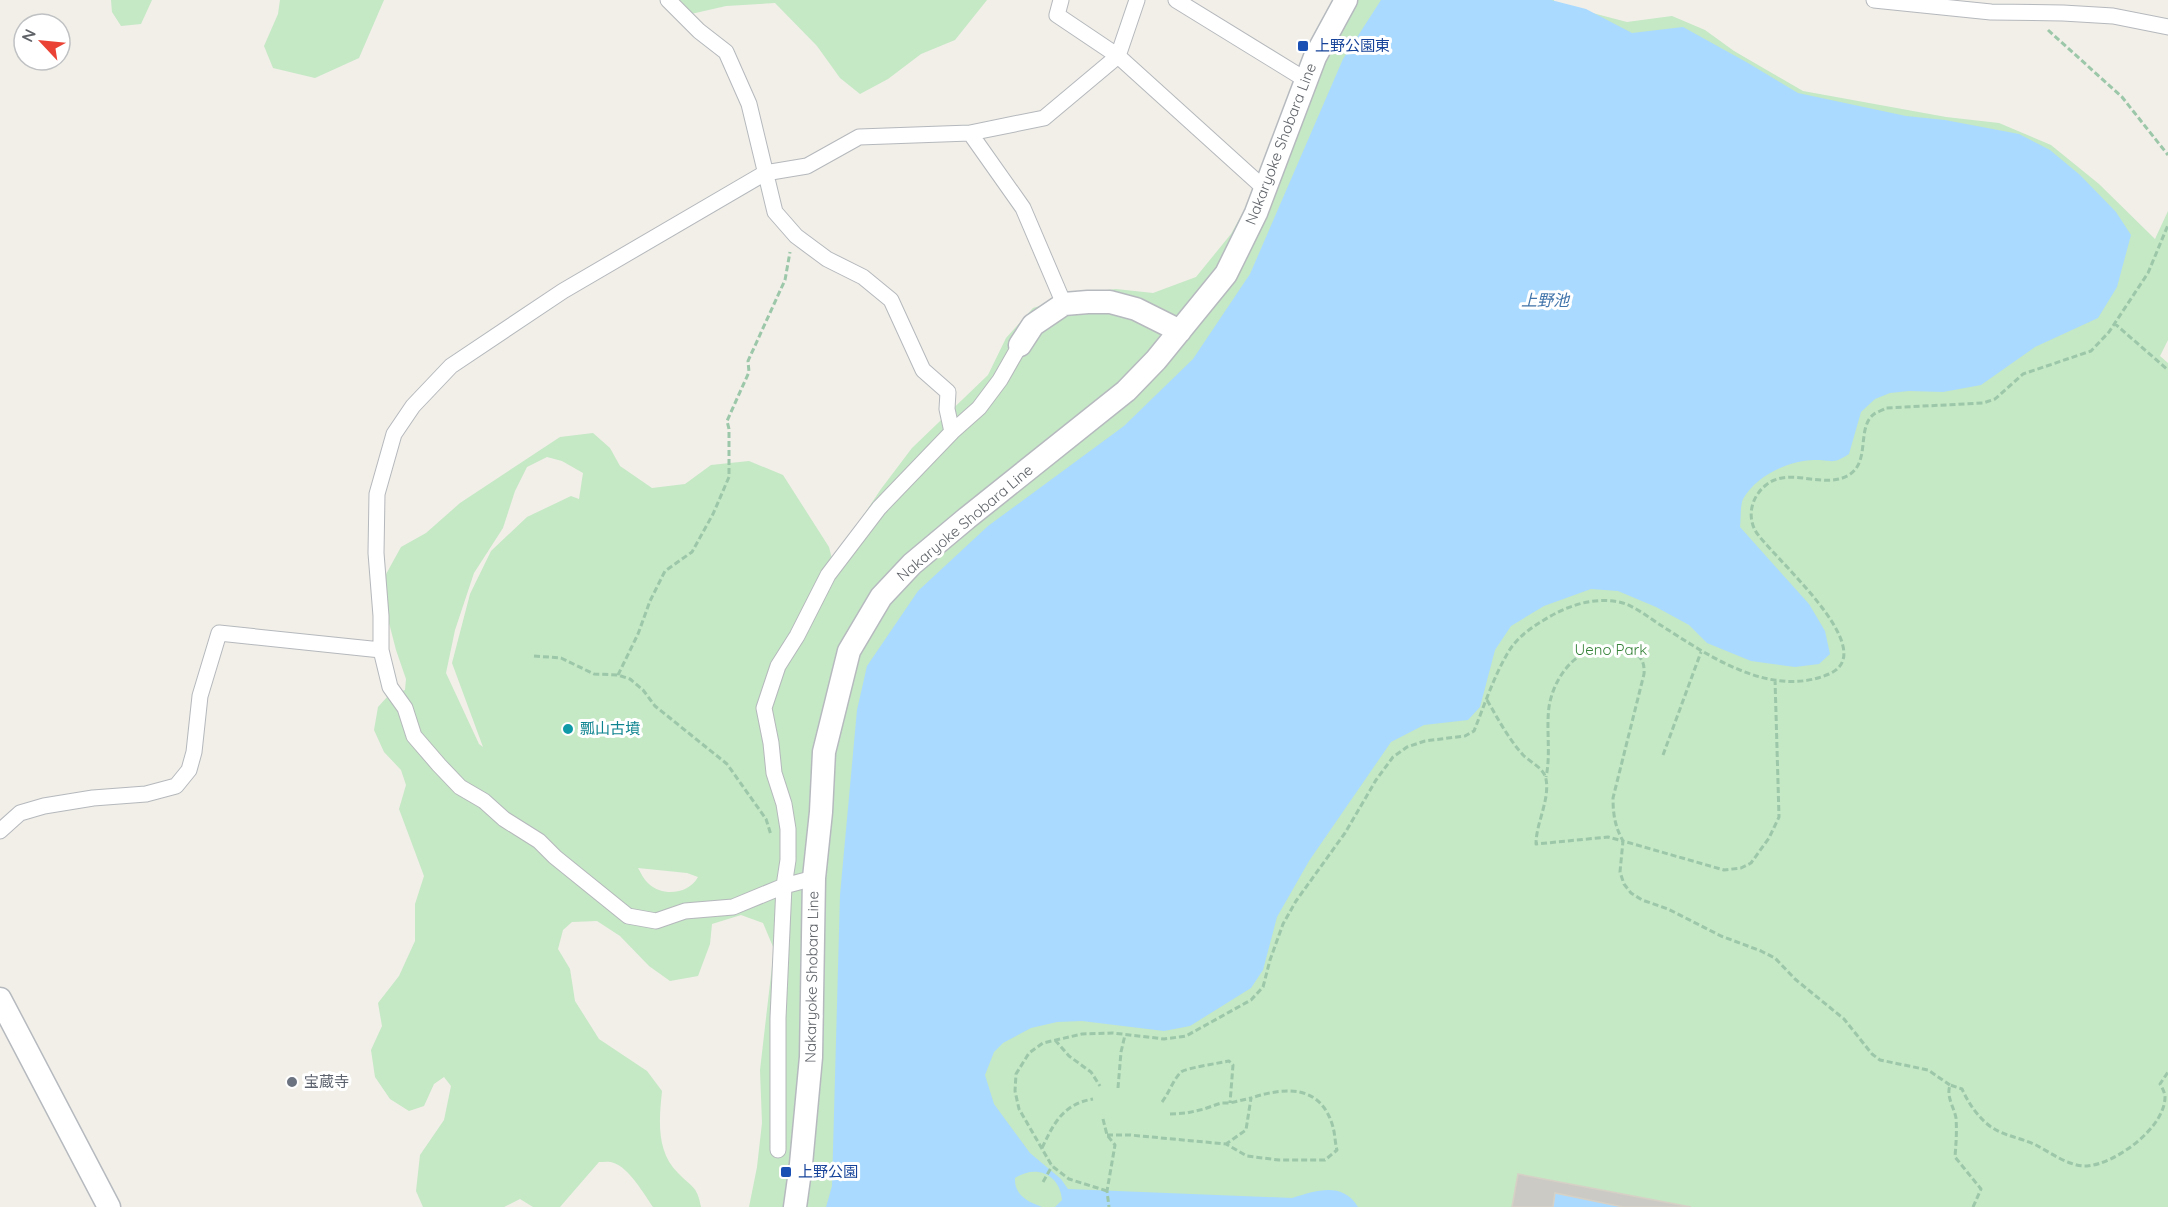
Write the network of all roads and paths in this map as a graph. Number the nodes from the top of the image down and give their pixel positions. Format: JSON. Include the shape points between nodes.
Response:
{"nodes":[{"id":1,"x":668,"y":0,"type":"edge"},
{"id":2,"x":1061,"y":0,"type":"edge"},
{"id":3,"x":1137,"y":0,"type":"edge"},
{"id":4,"x":1176,"y":0,"type":"edge"},
{"id":5,"x":1346,"y":0,"type":"edge"},
{"id":6,"x":1874,"y":0,"type":"edge"},
{"id":7,"x":2028,"y":12,"type":"junction"},
{"id":8,"x":2168,"y":27,"type":"edge"},
{"id":9,"x":1118,"y":56,"type":"junction"},
{"id":10,"x":1306,"y":80,"type":"junction"},
{"id":11,"x":970,"y":133,"type":"junction"},
{"id":12,"x":2168,"y":155,"type":"edge"},
{"id":13,"x":765,"y":173,"type":"junction"},
{"id":14,"x":1264,"y":189,"type":"junction"},
{"id":15,"x":2168,"y":225,"type":"edge"},
{"id":16,"x":796,"y":236,"type":"junction"},
{"id":17,"x":1064,"y":304,"type":"junction"},
{"id":18,"x":2115,"y":323,"type":"junction"},
{"id":19,"x":1180,"y":331,"type":"junction"},
{"id":20,"x":1020,"y":345,"type":"joint"},
{"id":21,"x":2168,"y":370,"type":"edge"},
{"id":22,"x":952,"y":432,"type":"junction"},
{"id":23,"x":381,"y":650,"type":"junction"},
{"id":24,"x":1701,"y":652,"type":"junction"},
{"id":25,"x":534,"y":656,"type":"dead end"},
{"id":26,"x":618,"y":675,"type":"junction"},
{"id":27,"x":1774,"y":679,"type":"junction"},
{"id":28,"x":1487,"y":699,"type":"junction"},
{"id":29,"x":1663,"y":755,"type":"dead end"},
{"id":30,"x":1546,"y":777,"type":"junction"},
{"id":31,"x":0,"y":831,"type":"edge"},
{"id":32,"x":772,"y":840,"type":"dead end"},
{"id":33,"x":1623,"y":841,"type":"junction"},
{"id":34,"x":814,"y":878,"type":"junction"},
{"id":35,"x":784,"y":886,"type":"junction"},
{"id":36,"x":0,"y":999,"type":"edge"},
{"id":37,"x":1125,"y":1035,"type":"junction"},
{"id":38,"x":1055,"y":1040,"type":"junction"},
{"id":39,"x":2168,"y":1072,"type":"edge"},
{"id":40,"x":1950,"y":1085,"type":"junction"},
{"id":41,"x":1100,"y":1086,"type":"dead end"},
{"id":42,"x":1118,"y":1088,"type":"dead end"},
{"id":43,"x":1251,"y":1098,"type":"junction"},
{"id":44,"x":1093,"y":1099,"type":"dead end"},
{"id":45,"x":1162,"y":1102,"type":"dead end"},
{"id":46,"x":1230,"y":1103,"type":"junction"},
{"id":47,"x":1170,"y":1114,"type":"dead end"},
{"id":48,"x":1103,"y":1119,"type":"dead end"},
{"id":49,"x":1107,"y":1135,"type":"junction"},
{"id":50,"x":1226,"y":1144,"type":"junction"},
{"id":51,"x":1042,"y":1148,"type":"junction"},
{"id":52,"x":778,"y":1150,"type":"dead end"},
{"id":53,"x":1052,"y":1166,"type":"junction"},
{"id":54,"x":1043,"y":1182,"type":"dead end"},
{"id":55,"x":1107,"y":1191,"type":"junction"},
{"id":56,"x":109,"y":1207,"type":"edge"},
{"id":57,"x":795,"y":1207,"type":"edge"},
{"id":58,"x":1109,"y":1207,"type":"edge"},
{"id":59,"x":1973,"y":1207,"type":"edge"}],
"edges":[{"from":1,"to":13,"type":"street","via":[[726,52],[748,104]]},
{"from":2,"to":9,"type":"street","via":[[1057,15]]},
{"from":3,"to":9,"type":"street"},
{"from":4,"to":10,"type":"street"},
{"from":5,"to":10,"type":"main road","name":"Nakaryoke Shobara Line"},
{"from":6,"to":7,"type":"street"},
{"from":7,"to":8,"type":"street","via":[[2113,16]]},
{"from":7,"to":12,"type":"path","via":[[2122,97]]},
{"from":9,"to":11,"type":"street","via":[[1044,118]]},
{"from":9,"to":14,"type":"street"},
{"from":10,"to":14,"type":"main road","name":"Nakaryoke Shobara Line"},
{"from":11,"to":13,"type":"street","via":[[859,138],[807,166]]},
{"from":11,"to":17,"type":"street","via":[[1023,208]]},
{"from":13,"to":16,"type":"street","via":[[775,212]]},
{"from":13,"to":23,"type":"street","via":[[525,316],[451,366],[412,406],[394,434],[377,495]]},
{"from":14,"to":19,"type":"main road","name":"Nakaryoke Shobara Line","via":[[1226,274]]},
{"from":15,"to":18,"type":"path","via":[[2148,273]]},
{"from":16,"to":22,"type":"street","via":[[827,259],[863,277],[891,300],[923,370],[948,392]]},
{"from":16,"to":26,"type":"path","via":[[785,280],[748,361],[749,372],[727,421],[729,477],[692,552],[665,572],[657,585]]},
{"from":17,"to":19,"type":"main road","via":[[1110,303],[1136,309]]},
{"from":17,"to":20,"type":"main road","via":[[1034,326]]},
{"from":18,"to":21,"type":"path"},
{"from":18,"to":27,"type":"path","via":[[2091,351],[2023,374],[1995,399],[1886,408],[1873,415],[1866,425],[1858,465],[1850,474],[1838,479],[1778,479],[1765,486],[1750,513],[1755,531],[1822,607],[1844,649],[1842,663],[1832,673],[1815,679]]},
{"from":19,"to":34,"type":"main road","name":"Nakaryoke Shobara Line","via":[[1126,392],[912,564],[881,597],[849,651],[837,696],[824,752]]},
{"from":20,"to":22,"type":"street","via":[[979,408]]},
{"from":22,"to":35,"type":"street","via":[[879,508],[828,574],[778,666],[764,708],[788,829]]},
{"from":23,"to":31,"type":"street","via":[[219,633],[200,696],[189,770],[176,786],[146,794],[44,806],[20,813]]},
{"from":23,"to":35,"type":"street","via":[[390,687],[405,708],[414,736],[439,765],[460,786],[539,841],[627,916],[656,921],[685,911],[733,907]]},
{"from":24,"to":27,"type":"path","via":[[1738,671]]},
{"from":24,"to":28,"type":"path","via":[[1620,602],[1583,602],[1561,610],[1518,638]]},
{"from":24,"to":29,"type":"path"},
{"from":25,"to":26,"type":"path","via":[[561,658],[594,674]]},
{"from":26,"to":32,"type":"path","via":[[636,685],[655,706],[728,764],[766,819]]},
{"from":27,"to":33,"type":"path","via":[[1779,817],[1755,858],[1741,868],[1724,870]]},
{"from":28,"to":30,"type":"path","via":[[1513,743]]},
{"from":28,"to":37,"type":"path","via":[[1474,731],[1465,736],[1425,741],[1393,757],[1296,901],[1283,924],[1263,987],[1251,1000],[1186,1036],[1164,1039]]},
{"from":30,"to":33,"type":"path","via":[[1536,844],[1608,837]]},
{"from":30,"to":33,"type":"path","via":[[1550,703],[1566,668],[1577,656],[1600,646],[1616,646],[1639,655],[1645,664],[1642,687],[1613,798],[1613,815]]},
{"from":33,"to":40,"type":"path","via":[[1620,872],[1631,893],[1775,958],[1839,1014],[1880,1060],[1928,1070]]},
{"from":34,"to":35,"type":"street"},
{"from":34,"to":57,"type":"main road","name":"Nakaryoke Shobara Line","via":[[810,1057]]},
{"from":35,"to":52,"type":"street"},
{"from":36,"to":56,"type":"main road"},
{"from":37,"to":38,"type":"path","via":[[1082,1034]]},
{"from":37,"to":42,"type":"path"},
{"from":38,"to":41,"type":"path","via":[[1091,1072]]},
{"from":38,"to":51,"type":"path","via":[[1029,1053],[1016,1074],[1019,1109]]},
{"from":39,"to":40,"type":"path","via":[[2160,1084],[2165,1096],[2162,1106],[2148,1131],[2113,1159],[2087,1166],[1995,1130],[1971,1107],[1962,1089]]},
{"from":40,"to":59,"type":"path","via":[[1955,1156],[1981,1189]]},
{"from":43,"to":46,"type":"path"},
{"from":43,"to":50,"type":"path","via":[[1246,1130]]},
{"from":43,"to":50,"type":"path","via":[[1286,1089],[1311,1096],[1332,1126],[1337,1150],[1326,1160],[1279,1160],[1247,1156]]},
{"from":44,"to":51,"type":"path","via":[[1068,1108]]},
{"from":45,"to":46,"type":"path","via":[[1182,1071],[1229,1061],[1233,1065]]},
{"from":46,"to":47,"type":"path"},
{"from":48,"to":49,"type":"path"},
{"from":49,"to":50,"type":"path"},
{"from":49,"to":55,"type":"path","via":[[1115,1145]]},
{"from":51,"to":53,"type":"path"},
{"from":53,"to":54,"type":"path"},
{"from":53,"to":55,"type":"path","via":[[1069,1179]]},
{"from":55,"to":58,"type":"path"}]}
